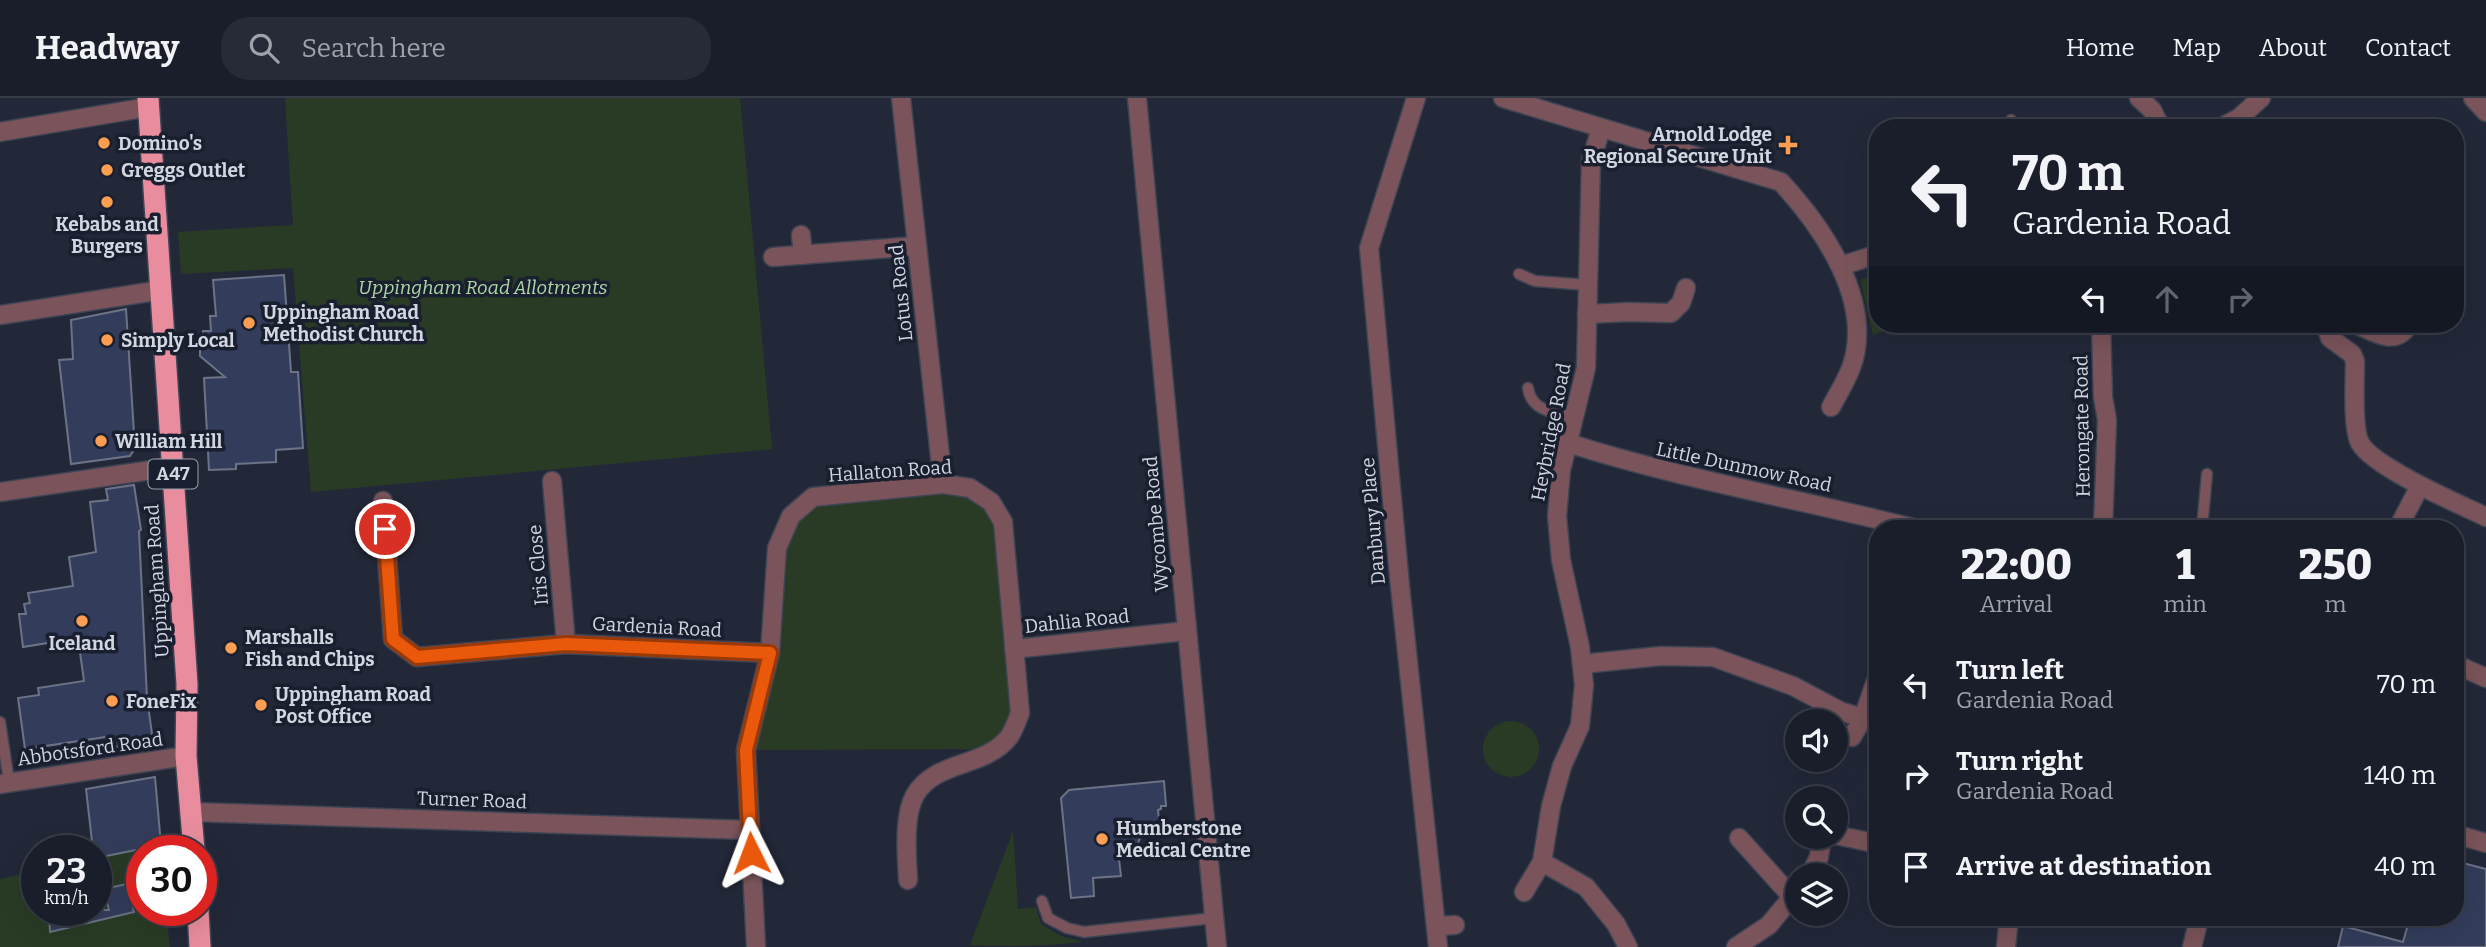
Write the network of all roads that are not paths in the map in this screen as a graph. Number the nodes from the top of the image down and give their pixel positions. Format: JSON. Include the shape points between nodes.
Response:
{"nodes":[{"id":1,"x":901,"y":98,"type":"edge"},
{"id":2,"x":1137,"y":98,"type":"edge"},
{"id":3,"x":1416,"y":98,"type":"edge"},
{"id":4,"x":1503,"y":98,"type":"edge"},
{"id":5,"x":2139,"y":98,"type":"edge"},
{"id":6,"x":2261,"y":98,"type":"edge"},
{"id":7,"x":2473,"y":98,"type":"edge"},
{"id":8,"x":149,"y":103,"type":"edge"},
{"id":9,"x":2486,"y":112,"type":"edge"},
{"id":10,"x":2156,"y":119,"type":"edge"},
{"id":11,"x":2237,"y":119,"type":"edge"},
{"id":12,"x":1601,"y":130,"type":"junction"},
{"id":13,"x":0,"y":132,"type":"edge"},
{"id":14,"x":801,"y":235,"type":"dead end"},
{"id":15,"x":916,"y":246,"type":"junction"},
{"id":16,"x":803,"y":255,"type":"junction"},
{"id":17,"x":773,"y":257,"type":"dead end"},
{"id":18,"x":1869,"y":257,"type":"edge"},
{"id":19,"x":1841,"y":266,"type":"junction"},
{"id":20,"x":1519,"y":274,"type":"dead end"},
{"id":21,"x":1588,"y":285,"type":"junction"},
{"id":22,"x":1686,"y":288,"type":"dead end"},
{"id":23,"x":162,"y":290,"type":"junction"},
{"id":24,"x":1587,"y":314,"type":"junction"},
{"id":25,"x":0,"y":315,"type":"edge"},
{"id":26,"x":2101,"y":333,"type":"edge"},
{"id":27,"x":2328,"y":333,"type":"edge"},
{"id":28,"x":2377,"y":333,"type":"edge"},
{"id":29,"x":2403,"y":333,"type":"edge"},
{"id":30,"x":1528,"y":388,"type":"dead end"},
{"id":31,"x":1831,"y":407,"type":"dead end"},
{"id":32,"x":1574,"y":416,"type":"junction"},
{"id":33,"x":1567,"y":443,"type":"junction"},
{"id":34,"x":172,"y":467,"type":"junction"},
{"id":35,"x":2207,"y":474,"type":"dead end"},
{"id":36,"x":552,"y":481,"type":"dead end"},
{"id":37,"x":943,"y":484,"type":"junction"},
{"id":38,"x":2420,"y":486,"type":"junction"},
{"id":39,"x":0,"y":492,"type":"edge"},
{"id":40,"x":383,"y":501,"type":"dead end"},
{"id":41,"x":2486,"y":517,"type":"edge"},
{"id":42,"x":1880,"y":520,"type":"edge"},
{"id":43,"x":2103,"y":520,"type":"edge"},
{"id":44,"x":2203,"y":520,"type":"edge"},
{"id":45,"x":2402,"y":520,"type":"edge"},
{"id":46,"x":1186,"y":631,"type":"junction"},
{"id":47,"x":566,"y":644,"type":"junction"},
{"id":48,"x":1014,"y":649,"type":"junction"},
{"id":49,"x":770,"y":653,"type":"junction"},
{"id":50,"x":1582,"y":664,"type":"junction"},
{"id":51,"x":2464,"y":668,"type":"edge"},
{"id":52,"x":2486,"y":678,"type":"edge"},
{"id":53,"x":1869,"y":701,"type":"edge"},
{"id":54,"x":1863,"y":718,"type":"junction"},
{"id":55,"x":0,"y":722,"type":"edge"},
{"id":56,"x":1852,"y":737,"type":"dead end"},
{"id":57,"x":186,"y":756,"type":"junction"},
{"id":58,"x":4,"y":783,"type":"edge"},
{"id":59,"x":192,"y":812,"type":"junction"},
{"id":60,"x":750,"y":830,"type":"junction"},
{"id":61,"x":193,"y":835,"type":"edge"},
{"id":62,"x":2464,"y":837,"type":"edge"},
{"id":63,"x":1739,"y":838,"type":"dead end"},
{"id":64,"x":1848,"y":838,"type":"edge"},
{"id":65,"x":1869,"y":842,"type":"edge"},
{"id":66,"x":2486,"y":843,"type":"edge"},
{"id":67,"x":1542,"y":862,"type":"junction"},
{"id":68,"x":908,"y":880,"type":"dead end"},
{"id":69,"x":1785,"y":884,"type":"edge"},
{"id":70,"x":1524,"y":892,"type":"dead end"},
{"id":71,"x":1042,"y":901,"type":"dead end"},
{"id":72,"x":1785,"y":906,"type":"edge"},
{"id":73,"x":1214,"y":918,"type":"junction"},
{"id":74,"x":199,"y":926,"type":"edge"},
{"id":75,"x":2008,"y":926,"type":"edge"},
{"id":76,"x":2197,"y":926,"type":"edge"},
{"id":77,"x":200,"y":947,"type":"edge"},
{"id":78,"x":756,"y":947,"type":"edge"},
{"id":79,"x":1217,"y":947,"type":"edge"},
{"id":80,"x":1438,"y":947,"type":"edge"},
{"id":81,"x":1628,"y":947,"type":"edge"},
{"id":82,"x":1736,"y":947,"type":"edge"},
{"id":83,"x":2006,"y":947,"type":"edge"},
{"id":84,"x":2192,"y":947,"type":"edge"}],
"edges":[{"from":1,"to":15,"type":"street","name":"Lotus Road"},
{"from":2,"to":46,"type":"street","name":"Wycombe Road"},
{"from":3,"to":80,"type":"street","name":"Danbury Place","via":[[1369,248],[1399,586],[1446,925]]},
{"from":4,"to":12,"type":"street"},
{"from":5,"to":10,"type":"street"},
{"from":6,"to":11,"type":"street"},
{"from":7,"to":9,"type":"street"},
{"from":8,"to":13,"type":"street"},
{"from":8,"to":23,"type":"highway","name":"Uppingham Road","number":"A47"},
{"from":12,"to":19,"type":"street","via":[[1781,182],[1806,210]]},
{"from":12,"to":21,"type":"street","name":"Heybridge Road","via":[[1591,160]]},
{"from":14,"to":16,"type":"street"},
{"from":15,"to":16,"type":"street"},
{"from":15,"to":37,"type":"street","name":"Lotus Road"},
{"from":16,"to":17,"type":"street"},
{"from":18,"to":19,"type":"street"},
{"from":19,"to":31,"type":"street","via":[[1857,332],[1852,367]]},
{"from":20,"to":21,"type":"lane","via":[[1535,281]]},
{"from":21,"to":24,"type":"street","name":"Heybridge Road"},
{"from":22,"to":24,"type":"street","via":[[1671,313]]},
{"from":23,"to":25,"type":"street"},
{"from":23,"to":34,"type":"highway","name":"Uppingham Road","number":"A47"},
{"from":24,"to":32,"type":"street","name":"Heybridge Road","via":[[1586,368]]},
{"from":26,"to":43,"type":"street","name":"Herongate Road","via":[[2107,420]]},
{"from":27,"to":38,"type":"street","via":[[2355,361],[2359,442]]},
{"from":28,"to":29,"type":"street","via":[[2397,337]]},
{"from":30,"to":32,"type":"lane","via":[[1536,405]]},
{"from":32,"to":33,"type":"street","name":"Heybridge Road"},
{"from":33,"to":42,"type":"street","name":"Little Dunmow Road","via":[[1638,465]]},
{"from":33,"to":50,"type":"street","name":"Heybridge Road","via":[[1557,516]]},
{"from":34,"to":39,"type":"street"},
{"from":34,"to":57,"type":"highway","name":"Uppingham Road","number":"A47","via":[[187,684]]},
{"from":35,"to":44,"type":"lane"},
{"from":36,"to":47,"type":"street","name":"Iris Close"},
{"from":37,"to":48,"type":"street","name":"Hallaton Road","via":[[970,488],[991,502],[1003,522]]},
{"from":37,"to":49,"type":"street","name":"Hallaton Road","via":[[813,497],[791,516],[777,548]]},
{"from":38,"to":41,"type":"street"},
{"from":38,"to":45,"type":"street"},
{"from":40,"to":47,"type":"street","name":"Gardenia Road","via":[[393,639],[417,657]]},
{"from":46,"to":48,"type":"street","name":"Dahlia Road"},
{"from":46,"to":73,"type":"street","name":"Wycombe Road"},
{"from":47,"to":49,"type":"street","name":"Gardenia Road"},
{"from":48,"to":68,"type":"street","name":"Hallaton Road","via":[[1020,713],[1008,738],[984,756],[929,777],[914,797],[907,831]]},
{"from":49,"to":60,"type":"street","name":"Hallaton Road","via":[[746,750]]},
{"from":50,"to":54,"type":"street","via":[[1661,656],[1713,657]]},
{"from":50,"to":67,"type":"street","name":"Heybridge Road","via":[[1580,726],[1562,766]]},
{"from":51,"to":52,"type":"street"},
{"from":53,"to":54,"type":"street"},
{"from":54,"to":56,"type":"street"},
{"from":55,"to":58,"type":"lane"},
{"from":57,"to":58,"type":"street","name":"Abbotsford Road"},
{"from":57,"to":59,"type":"highway","name":"Uppingham Road","number":"A47"},
{"from":59,"to":60,"type":"street","name":"Turner Road"},
{"from":59,"to":61,"type":"highway","name":"Uppingham Road","number":"A47"},
{"from":60,"to":78,"type":"street","name":"Hallaton Road"},
{"from":62,"to":66,"type":"street"},
{"from":63,"to":69,"type":"street"},
{"from":64,"to":65,"type":"street"},
{"from":67,"to":70,"type":"street","name":"Heybridge Road"},
{"from":67,"to":81,"type":"street","via":[[1586,887]]},
{"from":71,"to":73,"type":"lane","via":[[1048,918],[1084,932]]},
{"from":72,"to":82,"type":"street","via":[[1769,925]]},
{"from":73,"to":79,"type":"street","name":"Wycombe Road"},
{"from":74,"to":77,"type":"highway"},
{"from":75,"to":83,"type":"street"},
{"from":76,"to":84,"type":"street"}]}
